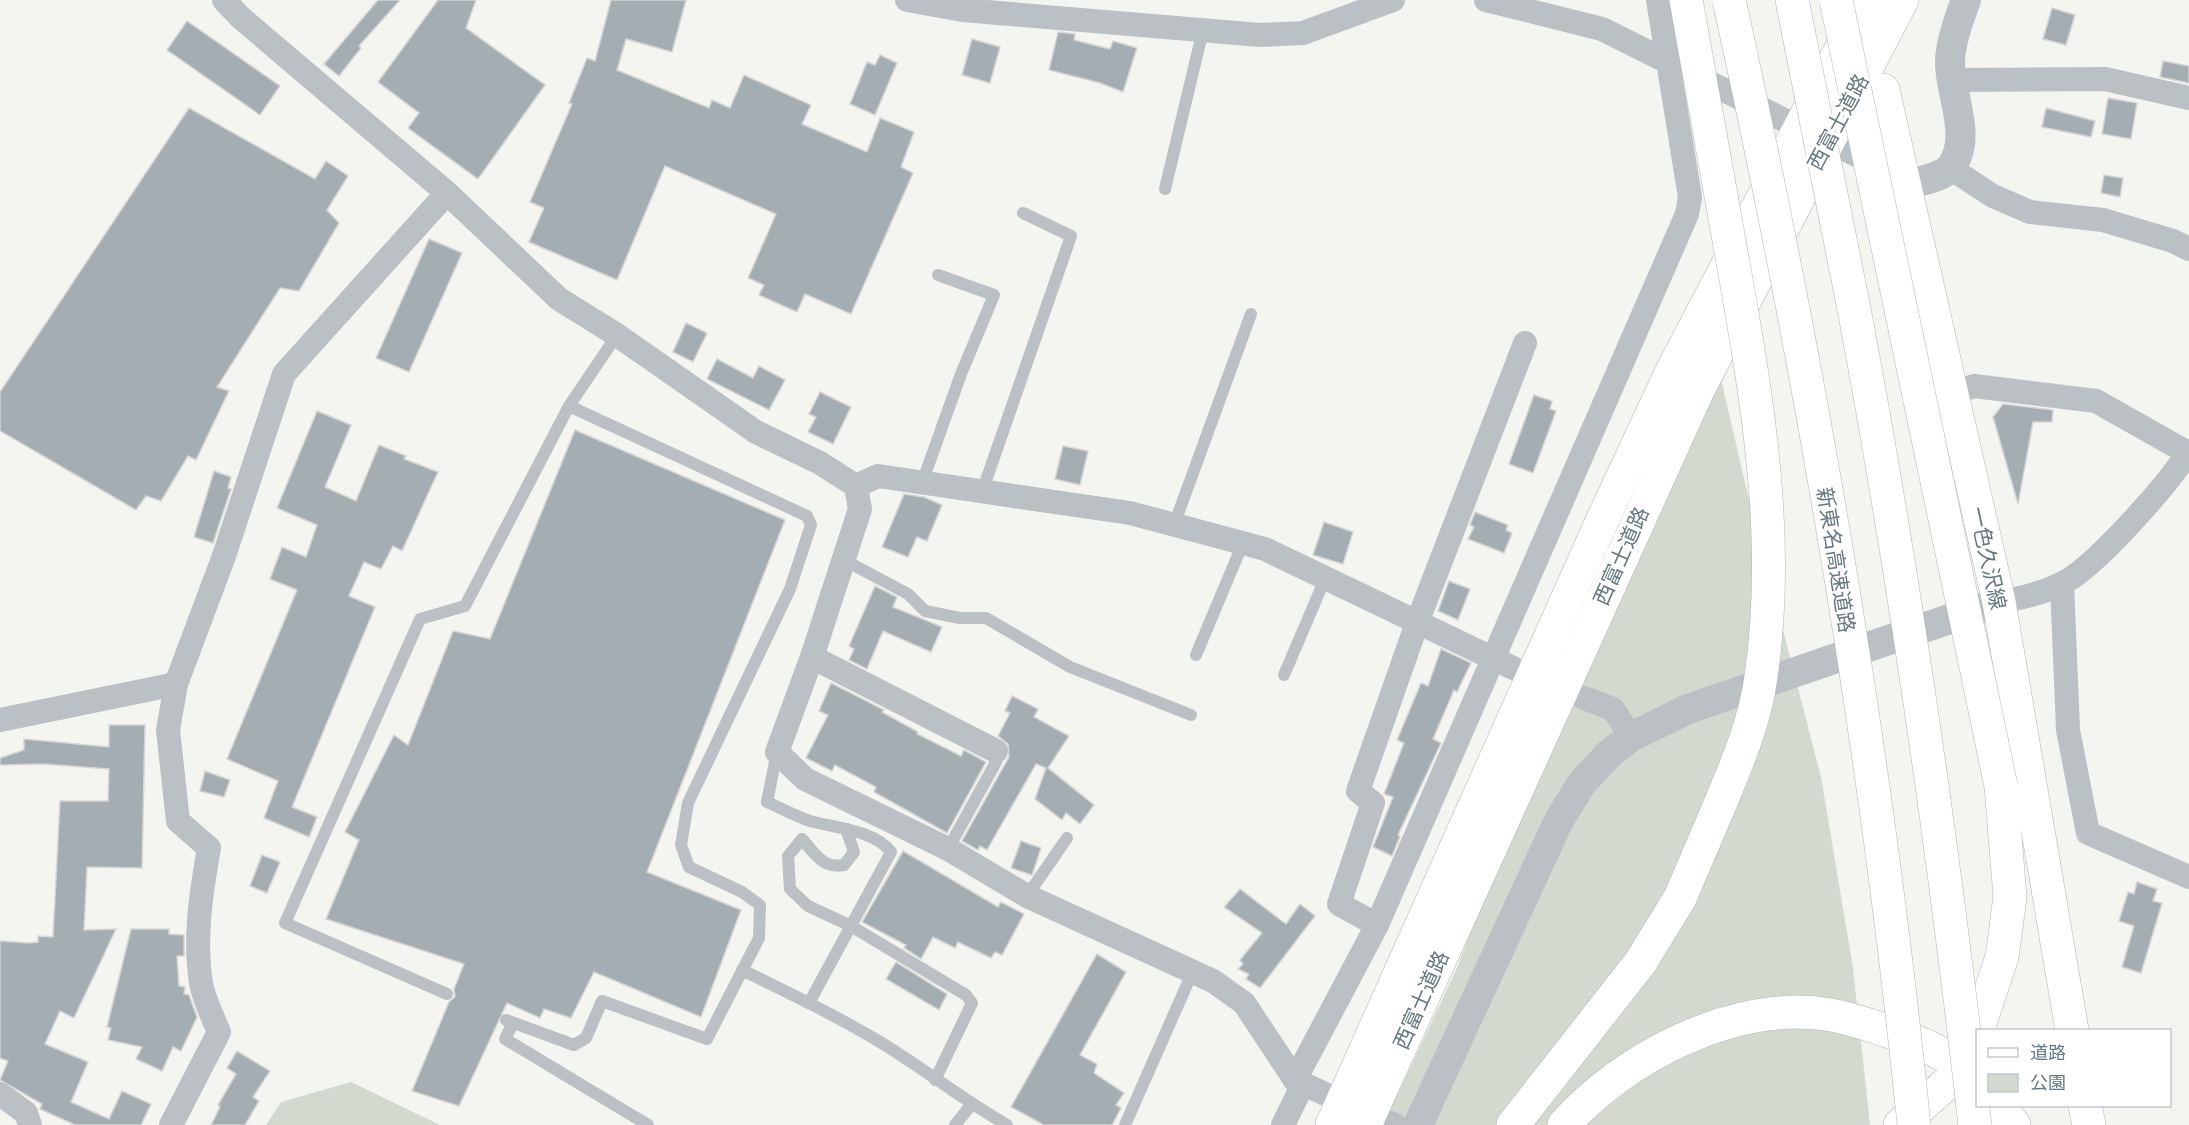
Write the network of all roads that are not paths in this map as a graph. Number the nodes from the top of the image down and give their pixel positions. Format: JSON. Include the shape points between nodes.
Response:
{"nodes":[{"id":1,"x":224,"y":0,"type":"edge"},
{"id":2,"x":907,"y":0,"type":"edge"},
{"id":3,"x":1393,"y":0,"type":"edge"},
{"id":4,"x":1486,"y":0,"type":"edge"},
{"id":5,"x":1658,"y":0,"type":"edge"},
{"id":6,"x":1686,"y":0,"type":"edge"},
{"id":7,"x":1729,"y":0,"type":"edge"},
{"id":8,"x":1792,"y":0,"type":"edge"},
{"id":9,"x":1836,"y":0,"type":"edge"},
{"id":10,"x":1867,"y":0,"type":"edge"},
{"id":11,"x":1902,"y":0,"type":"edge"},
{"id":12,"x":1966,"y":0,"type":"edge"},
{"id":13,"x":1203,"y":30,"type":"junction"},
{"id":14,"x":1670,"y":61,"type":"junction"},
{"id":15,"x":1951,"y":80,"type":"junction"},
{"id":16,"x":1883,"y":90,"type":"dead end"},
{"id":17,"x":2189,"y":98,"type":"edge"},
{"id":18,"x":1784,"y":120,"type":"dead end"},
{"id":19,"x":1840,"y":147,"type":"dead end"},
{"id":20,"x":1950,"y":168,"type":"junction"},
{"id":21,"x":1903,"y":181,"type":"junction"},
{"id":22,"x":1164,"y":189,"type":"dead end"},
{"id":23,"x":447,"y":194,"type":"junction"},
{"id":24,"x":1023,"y":213,"type":"dead end"},
{"id":25,"x":2189,"y":249,"type":"edge"},
{"id":26,"x":938,"y":275,"type":"dead end"},
{"id":27,"x":1251,"y":314,"type":"dead end"},
{"id":28,"x":617,"y":335,"type":"junction"},
{"id":29,"x":1525,"y":343,"type":"dead end"},
{"id":30,"x":1952,"y":393,"type":"junction"},
{"id":31,"x":569,"y":406,"type":"junction"},
{"id":32,"x":2188,"y":452,"type":"edge"},
{"id":33,"x":922,"y":483,"type":"junction"},
{"id":34,"x":856,"y":486,"type":"junction"},
{"id":35,"x":982,"y":492,"type":"junction"},
{"id":36,"x":1174,"y":525,"type":"junction"},
{"id":37,"x":1243,"y":543,"type":"junction"},
{"id":38,"x":844,"y":560,"type":"junction"},
{"id":39,"x":1324,"y":579,"type":"junction"},
{"id":40,"x":2061,"y":584,"type":"junction"},
{"id":41,"x":1999,"y":602,"type":"junction"},
{"id":42,"x":1417,"y":623,"type":"junction"},
{"id":43,"x":1196,"y":655,"type":"dead end"},
{"id":44,"x":812,"y":657,"type":"junction"},
{"id":45,"x":1502,"y":663,"type":"junction"},
{"id":46,"x":1284,"y":675,"type":"dead end"},
{"id":47,"x":176,"y":684,"type":"junction"},
{"id":48,"x":1584,"y":698,"type":"dead end"},
{"id":49,"x":1191,"y":715,"type":"dead end"},
{"id":50,"x":0,"y":720,"type":"edge"},
{"id":51,"x":1631,"y":737,"type":"junction"},
{"id":52,"x":996,"y":751,"type":"joint"},
{"id":53,"x":777,"y":752,"type":"junction"},
{"id":54,"x":809,"y":820,"type":"junction"},
{"id":55,"x":846,"y":829,"type":"junction"},
{"id":56,"x":1067,"y":838,"type":"dead end"},
{"id":57,"x":802,"y":839,"type":"junction"},
{"id":58,"x":948,"y":849,"type":"junction"},
{"id":59,"x":2189,"y":877,"type":"edge"},
{"id":60,"x":1027,"y":896,"type":"junction"},
{"id":61,"x":1377,"y":925,"type":"junction"},
{"id":62,"x":851,"y":926,"type":"junction"},
{"id":63,"x":741,"y":970,"type":"junction"},
{"id":64,"x":1193,"y":971,"type":"junction"},
{"id":65,"x":447,"y":994,"type":"dead end"},
{"id":66,"x":809,"y":1003,"type":"junction"},
{"id":67,"x":1978,"y":1029,"type":"edge"},
{"id":68,"x":2072,"y":1029,"type":"edge"},
{"id":69,"x":1976,"y":1035,"type":"edge"},
{"id":70,"x":1974,"y":1041,"type":"dead end"},
{"id":71,"x":935,"y":1080,"type":"junction"},
{"id":72,"x":1976,"y":1080,"type":"edge"},
{"id":73,"x":1945,"y":1085,"type":"dead end"},
{"id":74,"x":1307,"y":1086,"type":"junction"},
{"id":75,"x":0,"y":1094,"type":"edge"},
{"id":76,"x":971,"y":1105,"type":"junction"},
{"id":77,"x":1999,"y":1107,"type":"edge"},
{"id":78,"x":2085,"y":1107,"type":"edge"},
{"id":79,"x":1392,"y":1124,"type":"edge"},
{"id":80,"x":30,"y":1125,"type":"edge"},
{"id":81,"x":171,"y":1125,"type":"edge"},
{"id":82,"x":648,"y":1125,"type":"edge"},
{"id":83,"x":955,"y":1125,"type":"edge"},
{"id":84,"x":1007,"y":1125,"type":"edge"},
{"id":85,"x":1125,"y":1125,"type":"edge"},
{"id":86,"x":1284,"y":1125,"type":"edge"},
{"id":87,"x":1332,"y":1125,"type":"edge"},
{"id":88,"x":1513,"y":1125,"type":"edge"},
{"id":89,"x":1564,"y":1125,"type":"edge"},
{"id":90,"x":1900,"y":1125,"type":"edge"},
{"id":91,"x":1914,"y":1125,"type":"edge"},
{"id":92,"x":1975,"y":1125,"type":"edge"},
{"id":93,"x":2014,"y":1125,"type":"edge"},
{"id":94,"x":2089,"y":1125,"type":"edge"}],
"edges":[{"from":1,"to":23,"type":"street"},
{"from":2,"to":13,"type":"street","via":[[963,10]]},
{"from":3,"to":13,"type":"street","via":[[1303,33],[1260,36]]},
{"from":4,"to":14,"type":"street","via":[[1602,29]]},
{"from":5,"to":14,"type":"street"},
{"from":6,"to":88,"type":"main road","bridge":true,"via":[[1743,320],[1764,465],[1770,547],[1761,678],[1748,735],[1680,898],[1640,963]]},
{"from":7,"to":91,"type":"main road","name":"新東名高速道路","bridge":true,"via":[[1807,385],[1876,804]]},
{"from":8,"to":92,"type":"main road","bridge":true,"via":[[1854,311],[1902,591],[1962,1007]]},
{"from":9,"to":67,"type":"main road","bridge":true,"via":[[2001,786],[2010,897],[2002,957]]},
{"from":10,"to":87,"type":"main road","name":"西富士道路","via":[[1672,371]]},
{"from":11,"to":79,"type":"main road","name":"西富士道路","via":[[1698,390]]},
{"from":12,"to":15,"type":"street","via":[[1950,61]]},
{"from":13,"to":22,"type":"lane"},
{"from":14,"to":18,"type":"street"},
{"from":14,"to":45,"type":"street","via":[[1690,197],[1687,214],[1581,461]]},
{"from":15,"to":17,"type":"street","via":[[2105,79]]},
{"from":15,"to":20,"type":"street","via":[[1960,123],[1958,150]]},
{"from":16,"to":21,"type":"main road","name":"一色久沢線"},
{"from":19,"to":21,"type":"street"},
{"from":20,"to":21,"type":"street"},
{"from":20,"to":25,"type":"street","via":[[1993,196],[2030,212],[2103,220]]},
{"from":21,"to":30,"type":"main road","name":"一色久沢線"},
{"from":23,"to":28,"type":"street","via":[[560,299]]},
{"from":23,"to":47,"type":"street","via":[[284,374],[224,556]]},
{"from":24,"to":35,"type":"lane","via":[[1071,236]]},
{"from":26,"to":33,"type":"lane","via":[[994,295]]},
{"from":27,"to":36,"type":"lane"},
{"from":28,"to":31,"type":"lane"},
{"from":28,"to":34,"type":"street","via":[[756,432],[820,463]]},
{"from":29,"to":42,"type":"street"},
{"from":30,"to":32,"type":"street","via":[[1974,386],[2096,401]]},
{"from":30,"to":41,"type":"main road","name":"一色久沢線"},
{"from":31,"to":63,"type":"lane","via":[[807,516],[811,525],[790,589],[688,803],[681,845],[689,867],[760,905],[759,939]]},
{"from":31,"to":65,"type":"lane","via":[[465,606],[420,619],[285,923]]},
{"from":32,"to":40,"type":"street","via":[[2102,552],[2080,573]]},
{"from":33,"to":34,"type":"street","via":[[878,476]]},
{"from":33,"to":35,"type":"street"},
{"from":34,"to":38,"type":"street","via":[[860,509]]},
{"from":35,"to":36,"type":"street","via":[[1130,513]]},
{"from":36,"to":37,"type":"street"},
{"from":37,"to":39,"type":"street","via":[[1265,549]]},
{"from":37,"to":43,"type":"lane"},
{"from":38,"to":44,"type":"street"},
{"from":38,"to":49,"type":"lane","via":[[908,594],[925,611],[986,618],[1070,667]]},
{"from":39,"to":42,"type":"street"},
{"from":39,"to":46,"type":"lane"},
{"from":40,"to":41,"type":"street"},
{"from":40,"to":59,"type":"street","via":[[2068,730],[2088,833]]},
{"from":41,"to":51,"type":"street","via":[[1698,706]]},
{"from":41,"to":68,"type":"main road","name":"一色久沢線"},
{"from":42,"to":45,"type":"street"},
{"from":42,"to":61,"type":"street","via":[[1358,791],[1372,803],[1339,904]]},
{"from":44,"to":52,"type":"street"},
{"from":44,"to":53,"type":"street"},
{"from":45,"to":61,"type":"street"},
{"from":47,"to":50,"type":"street"},
{"from":47,"to":81,"type":"street","via":[[168,729],[178,821],[209,848],[198,905],[198,948],[201,986],[219,1032]]},
{"from":48,"to":51,"type":"street","via":[[1613,709]]},
{"from":51,"to":79,"type":"street","via":[[1582,783],[1559,820]]},
{"from":52,"to":58,"type":"lane","via":[[996,762]]},
{"from":53,"to":54,"type":"lane","via":[[767,802]]},
{"from":53,"to":58,"type":"street","via":[[806,778]]},
{"from":54,"to":55,"type":"lane"},
{"from":54,"to":57,"type":"lane"},
{"from":55,"to":57,"type":"lane","via":[[854,852],[844,865],[820,862]]},
{"from":55,"to":62,"type":"lane","via":[[885,843],[891,852]]},
{"from":56,"to":60,"type":"lane"},
{"from":57,"to":62,"type":"lane","via":[[788,856],[790,889],[808,906]]},
{"from":58,"to":60,"type":"street"},
{"from":60,"to":64,"type":"street"},
{"from":61,"to":74,"type":"street"},
{"from":62,"to":66,"type":"lane"},
{"from":62,"to":71,"type":"lane","via":[[966,995],[972,1003]]},
{"from":63,"to":66,"type":"lane"},
{"from":63,"to":82,"type":"lane","via":[[707,1039],[602,1001],[586,1038],[574,1045],[509,1021],[505,1039]]},
{"from":64,"to":74,"type":"street","via":[[1244,1003]]},
{"from":64,"to":85,"type":"lane"},
{"from":66,"to":71,"type":"lane","via":[[882,1043]]},
{"from":69,"to":70,"type":"main road","bridge":true},
{"from":71,"to":76,"type":"lane"},
{"from":72,"to":89,"type":"main road","via":[[1925,1043],[1867,1024],[1823,1014],[1765,1015],[1718,1026],[1669,1044],[1622,1074]]},
{"from":73,"to":90,"type":"main road"},
{"from":74,"to":86,"type":"street"},
{"from":75,"to":80,"type":"street","via":[[26,1113]]},
{"from":76,"to":83,"type":"lane"},
{"from":76,"to":84,"type":"lane"},
{"from":77,"to":93,"type":"main road"},
{"from":78,"to":94,"type":"main road"}]}
